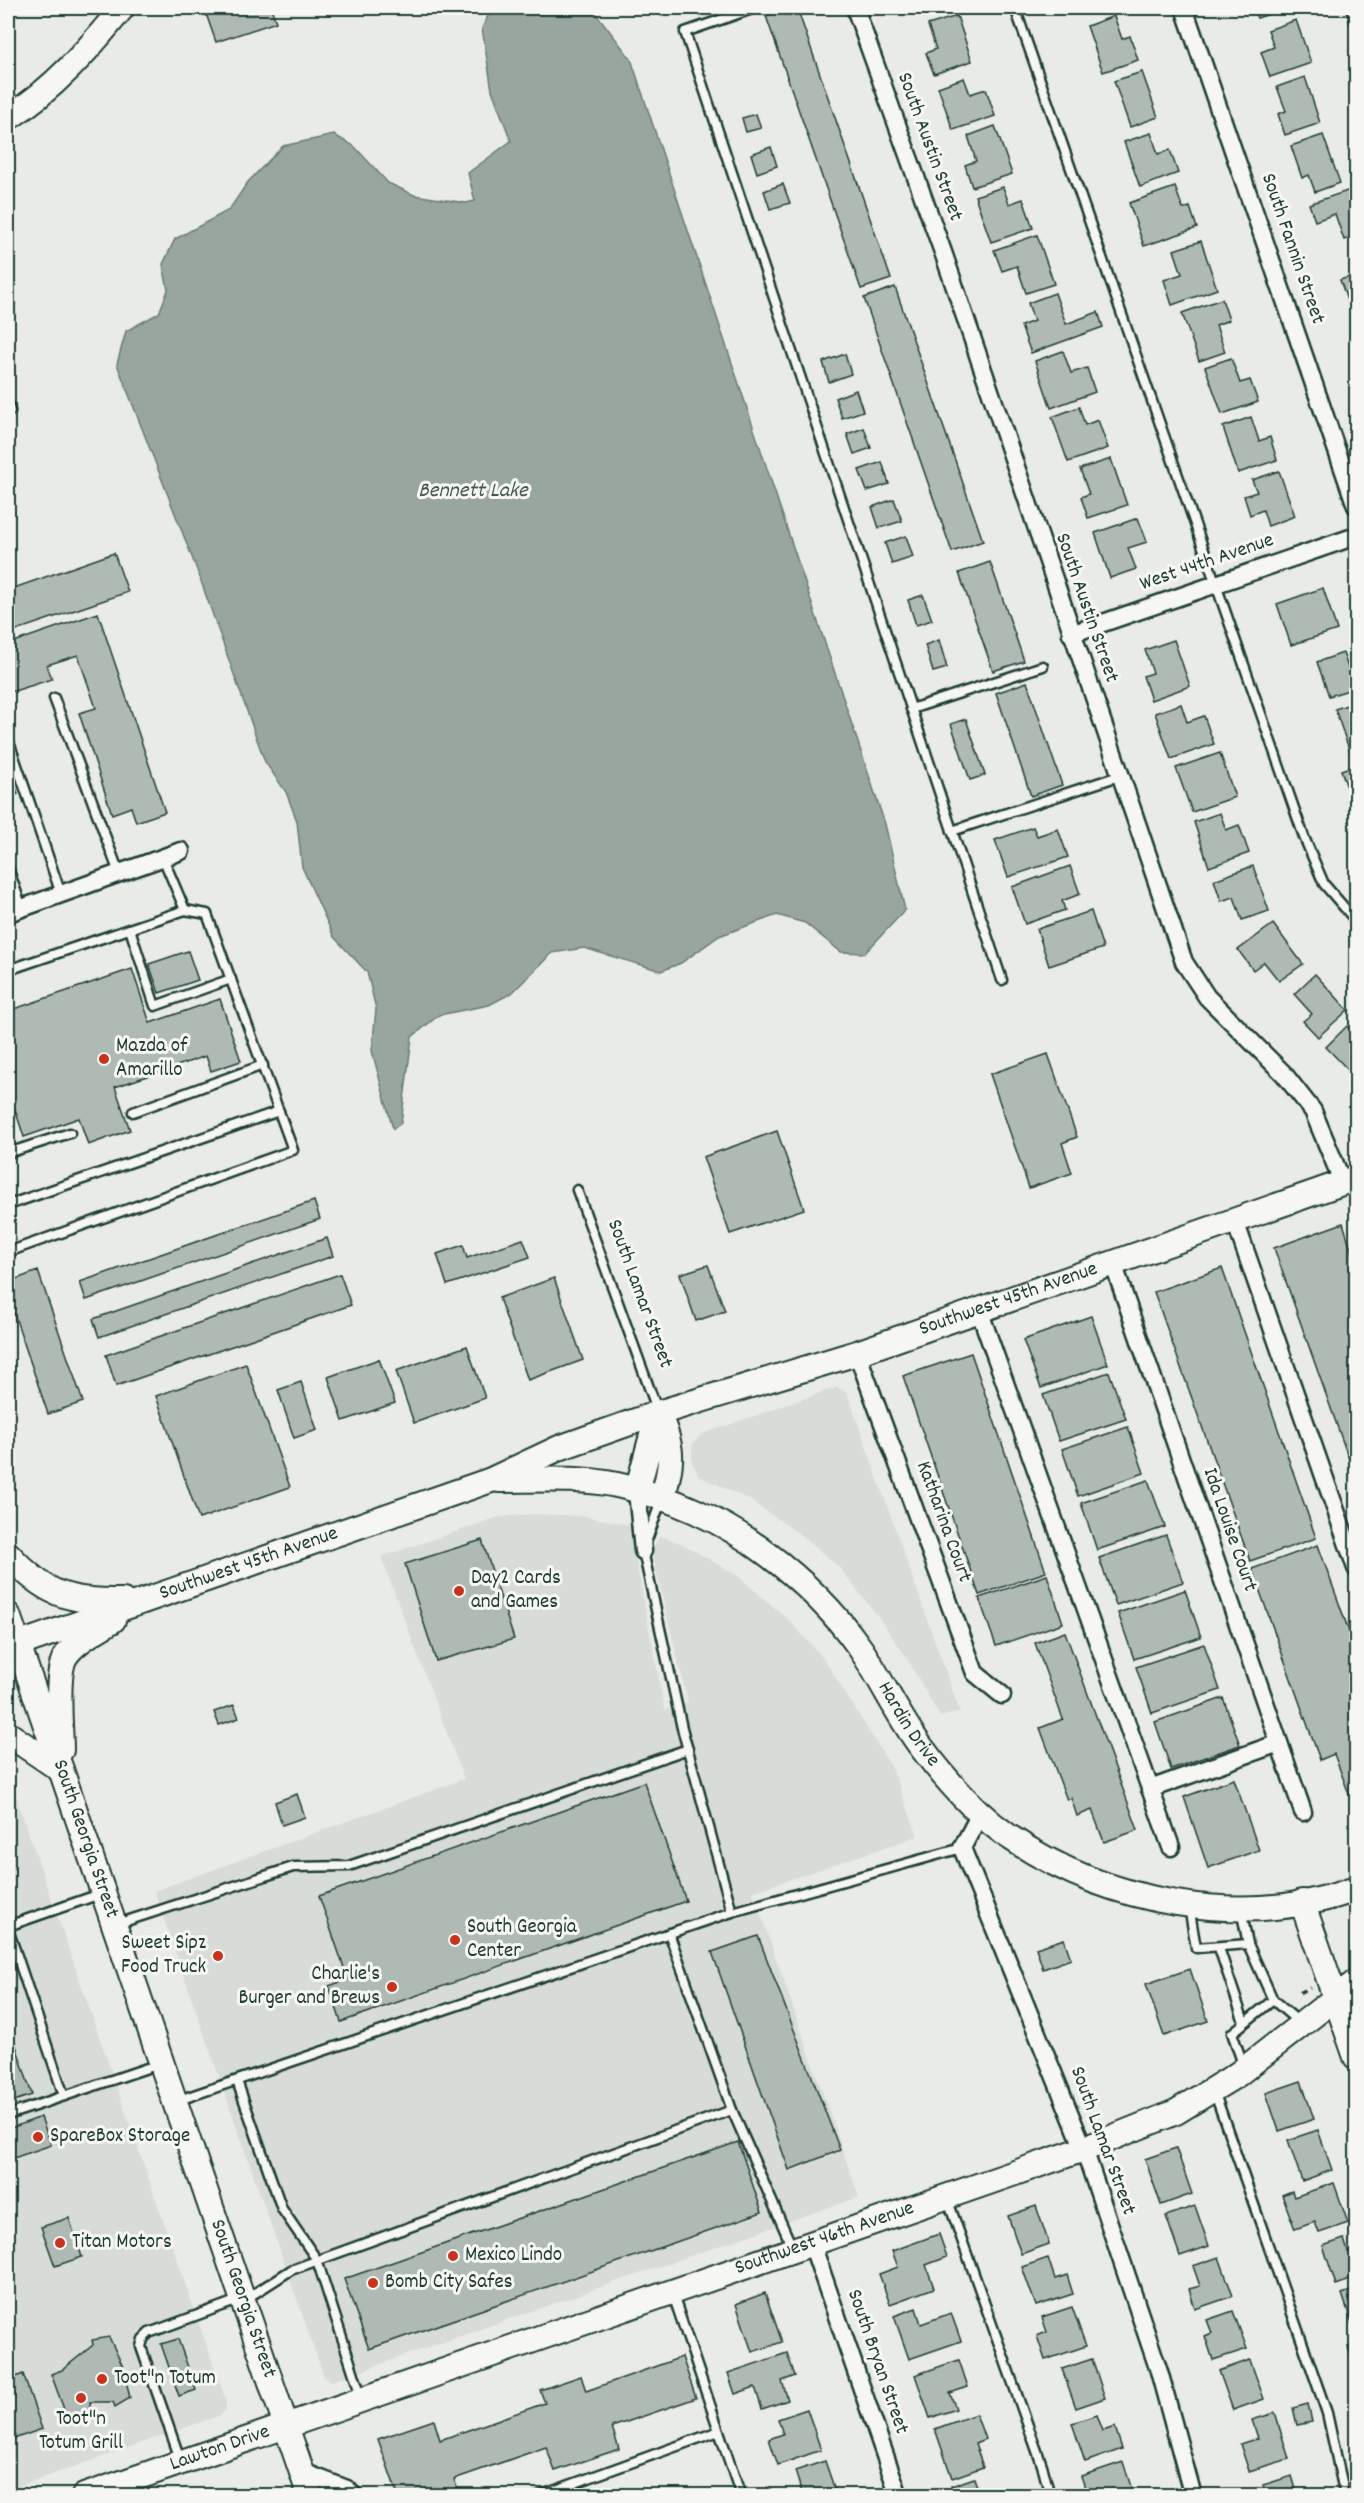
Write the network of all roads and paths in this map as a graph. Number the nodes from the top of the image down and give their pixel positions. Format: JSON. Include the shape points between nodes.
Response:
{"nodes":[{"id":1,"x":122,"y":8,"type":"edge"},
{"id":2,"x":755,"y":8,"type":"edge"},
{"id":3,"x":856,"y":8,"type":"edge"},
{"id":4,"x":1014,"y":8,"type":"edge"},
{"id":5,"x":1184,"y":8,"type":"edge"},
{"id":6,"x":1351,"y":8,"type":"edge"},
{"id":7,"x":1356,"y":23,"type":"edge"},
{"id":8,"x":8,"y":90,"type":"edge"},
{"id":9,"x":11,"y":116,"type":"edge"},
{"id":10,"x":8,"y":404,"type":"edge"},
{"id":11,"x":8,"y":412,"type":"edge"},
{"id":12,"x":1356,"y":506,"type":"edge"},
{"id":13,"x":1356,"y":536,"type":"edge"},
{"id":14,"x":1216,"y":584,"type":"junction"},
{"id":15,"x":1071,"y":634,"type":"junction"},
{"id":16,"x":1043,"y":666,"type":"dead end"},
{"id":17,"x":54,"y":698,"type":"dead end"},
{"id":18,"x":911,"y":709,"type":"junction"},
{"id":19,"x":8,"y":739,"type":"edge"},
{"id":20,"x":1119,"y":776,"type":"junction"},
{"id":21,"x":952,"y":831,"type":"junction"},
{"id":22,"x":181,"y":851,"type":"dead end"},
{"id":23,"x":163,"y":858,"type":"junction"},
{"id":24,"x":8,"y":868,"type":"edge"},
{"id":25,"x":119,"y":873,"type":"junction"},
{"id":26,"x":61,"y":894,"type":"junction"},
{"id":27,"x":15,"y":910,"type":"edge"},
{"id":28,"x":185,"y":910,"type":"junction"},
{"id":29,"x":1356,"y":921,"type":"edge"},
{"id":30,"x":130,"y":929,"type":"junction"},
{"id":31,"x":8,"y":970,"type":"edge"},
{"id":32,"x":231,"y":979,"type":"junction"},
{"id":33,"x":1002,"y":980,"type":"dead end"},
{"id":34,"x":262,"y":1065,"type":"junction"},
{"id":35,"x":279,"y":1111,"type":"junction"},
{"id":36,"x":133,"y":1112,"type":"dead end"},
{"id":37,"x":70,"y":1133,"type":"dead end"},
{"id":38,"x":8,"y":1153,"type":"edge"},
{"id":39,"x":1350,"y":1181,"type":"edge"},
{"id":40,"x":577,"y":1190,"type":"dead end"},
{"id":41,"x":8,"y":1205,"type":"edge"},
{"id":42,"x":1235,"y":1221,"type":"junction"},
{"id":43,"x":8,"y":1252,"type":"edge"},
{"id":44,"x":1113,"y":1263,"type":"junction"},
{"id":45,"x":979,"y":1310,"type":"junction"},
{"id":46,"x":857,"y":1353,"type":"junction"},
{"id":47,"x":725,"y":1393,"type":"junction"},
{"id":48,"x":658,"y":1413,"type":"junction"},
{"id":49,"x":672,"y":1450,"type":"junction"},
{"id":50,"x":491,"y":1480,"type":"junction"},
{"id":51,"x":637,"y":1491,"type":"junction"},
{"id":52,"x":662,"y":1499,"type":"junction"},
{"id":53,"x":643,"y":1551,"type":"junction"},
{"id":54,"x":8,"y":1554,"type":"edge"},
{"id":55,"x":1356,"y":1568,"type":"edge"},
{"id":56,"x":144,"y":1601,"type":"junction"},
{"id":57,"x":8,"y":1615,"type":"edge"},
{"id":58,"x":13,"y":1646,"type":"edge"},
{"id":59,"x":1002,"y":1695,"type":"dead end"},
{"id":60,"x":8,"y":1734,"type":"edge"},
{"id":61,"x":1279,"y":1743,"type":"junction"},
{"id":62,"x":687,"y":1749,"type":"junction"},
{"id":63,"x":61,"y":1770,"type":"junction"},
{"id":64,"x":1150,"y":1789,"type":"junction"},
{"id":65,"x":981,"y":1812,"type":"junction"},
{"id":66,"x":1303,"y":1812,"type":"dead end"},
{"id":67,"x":1171,"y":1847,"type":"dead end"},
{"id":68,"x":962,"y":1848,"type":"junction"},
{"id":69,"x":1356,"y":1889,"type":"edge"},
{"id":70,"x":103,"y":1893,"type":"junction"},
{"id":71,"x":1302,"y":1902,"type":"junction"},
{"id":72,"x":1188,"y":1905,"type":"junction"},
{"id":73,"x":1241,"y":1908,"type":"junction"},
{"id":74,"x":732,"y":1912,"type":"junction"},
{"id":75,"x":115,"y":1925,"type":"junction"},
{"id":76,"x":8,"y":1928,"type":"edge"},
{"id":77,"x":669,"y":1933,"type":"junction"},
{"id":78,"x":1248,"y":1944,"type":"junction"},
{"id":79,"x":1219,"y":1948,"type":"junction"},
{"id":80,"x":1356,"y":1982,"type":"edge"},
{"id":81,"x":1336,"y":1999,"type":"junction"},
{"id":82,"x":1273,"y":2000,"type":"junction"},
{"id":83,"x":1244,"y":2022,"type":"junction"},
{"id":84,"x":1302,"y":2026,"type":"junction"},
{"id":85,"x":1356,"y":2057,"type":"edge"},
{"id":86,"x":162,"y":2062,"type":"junction"},
{"id":87,"x":1245,"y":2070,"type":"junction"},
{"id":88,"x":237,"y":2080,"type":"junction"},
{"id":89,"x":1213,"y":2089,"type":"junction"},
{"id":90,"x":64,"y":2096,"type":"junction"},
{"id":91,"x":176,"y":2102,"type":"junction"},
{"id":92,"x":732,"y":2110,"type":"junction"},
{"id":93,"x":8,"y":2115,"type":"edge"},
{"id":94,"x":1084,"y":2149,"type":"junction"},
{"id":95,"x":946,"y":2197,"type":"junction"},
{"id":96,"x":803,"y":2247,"type":"junction"},
{"id":97,"x":317,"y":2260,"type":"junction"},
{"id":98,"x":672,"y":2292,"type":"junction"},
{"id":99,"x":243,"y":2299,"type":"junction"},
{"id":100,"x":362,"y":2399,"type":"junction"},
{"id":101,"x":286,"y":2425,"type":"junction"},
{"id":102,"x":719,"y":2431,"type":"junction"},
{"id":103,"x":180,"y":2462,"type":"junction"},
{"id":104,"x":303,"y":2472,"type":"junction"},
{"id":105,"x":88,"y":2495,"type":"edge"},
{"id":106,"x":310,"y":2496,"type":"edge"},
{"id":107,"x":354,"y":2496,"type":"edge"},
{"id":108,"x":539,"y":2496,"type":"edge"},
{"id":109,"x":741,"y":2496,"type":"edge"},
{"id":110,"x":898,"y":2496,"type":"edge"},
{"id":111,"x":1050,"y":2496,"type":"edge"},
{"id":112,"x":1193,"y":2496,"type":"edge"},
{"id":113,"x":1345,"y":2496,"type":"edge"}],
"edges":[{"from":1,"to":9,"type":"main road","via":[[87,52],[37,100]]},
{"from":2,"to":18,"type":"lane","via":[[685,32]]},
{"from":3,"to":15,"type":"street","name":"South Austin Street"},
{"from":4,"to":14,"type":"lane"},
{"from":5,"to":12,"type":"street","name":"South Fannin Street"},
{"from":6,"to":7,"type":"lane"},
{"from":8,"to":9,"type":"lane"},
{"from":10,"to":11,"type":"lane"},
{"from":13,"to":14,"type":"street","name":"West 44th Avenue"},
{"from":14,"to":15,"type":"street","name":"West 44th Avenue"},
{"from":14,"to":29,"type":"lane","via":[[1304,837],[1324,884]]},
{"from":15,"to":20,"type":"street","name":"South Austin Street"},
{"from":16,"to":18,"type":"lane"},
{"from":17,"to":25,"type":"lane"},
{"from":18,"to":21,"type":"lane"},
{"from":19,"to":26,"type":"lane"},
{"from":20,"to":21,"type":"lane"},
{"from":20,"to":39,"type":"street","name":"South Austin Street","via":[[1184,962],[1207,997],[1284,1074],[1312,1111]]},
{"from":21,"to":33,"type":"lane"},
{"from":22,"to":23,"type":"street"},
{"from":23,"to":25,"type":"street"},
{"from":23,"to":28,"type":"lane"},
{"from":24,"to":27,"type":"lane"},
{"from":25,"to":26,"type":"street"},
{"from":26,"to":27,"type":"street"},
{"from":28,"to":30,"type":"lane"},
{"from":28,"to":32,"type":"lane","via":[[207,914]]},
{"from":30,"to":31,"type":"lane"},
{"from":30,"to":32,"type":"lane","via":[[155,1006]]},
{"from":32,"to":34,"type":"lane"},
{"from":34,"to":35,"type":"lane"},
{"from":34,"to":36,"type":"lane"},
{"from":35,"to":41,"type":"lane"},
{"from":35,"to":43,"type":"lane","via":[[293,1150]]},
{"from":37,"to":38,"type":"lane"},
{"from":39,"to":42,"type":"main road","name":"Southwest 45th Avenue"},
{"from":40,"to":48,"type":"lane","name":"South Lamar Street"},
{"from":42,"to":44,"type":"main road","name":"Southwest 45th Avenue"},
{"from":42,"to":55,"type":"street"},
{"from":44,"to":45,"type":"main road","name":"Southwest 45th Avenue"},
{"from":44,"to":61,"type":"street","name":"Ida Louise Court"},
{"from":45,"to":46,"type":"main road","name":"Southwest 45th Avenue"},
{"from":45,"to":64,"type":"street"},
{"from":46,"to":47,"type":"main road","name":"Southwest 45th Avenue"},
{"from":46,"to":59,"type":"street","name":"Katharina Court","via":[[975,1674]]},
{"from":47,"to":48,"type":"main road","name":"Southwest 45th Avenue"},
{"from":47,"to":49,"type":"main road","via":[[692,1413],[681,1426]]},
{"from":48,"to":49,"type":"main road"},
{"from":48,"to":50,"type":"main road","name":"Southwest 45th Avenue","via":[[559,1448]]},
{"from":48,"to":51,"type":"main road"},
{"from":49,"to":52,"type":"main road"},
{"from":50,"to":51,"type":"main road","name":"Hardin Drive","via":[[572,1480]]},
{"from":50,"to":56,"type":"main road","name":"Southwest 45th Avenue"},
{"from":51,"to":52,"type":"main road","name":"Hardin Drive"},
{"from":51,"to":53,"type":"street"},
{"from":52,"to":53,"type":"lane"},
{"from":52,"to":65,"type":"main road","name":"Hardin Drive","via":[[721,1524],[765,1551],[799,1580],[859,1647],[921,1747],[953,1787]]},
{"from":53,"to":62,"type":"lane"},
{"from":54,"to":56,"type":"main road","via":[[28,1576],[51,1592],[90,1601]]},
{"from":56,"to":58,"type":"main road","name":"Southwest 45th Avenue"},
{"from":56,"to":63,"type":"main road","via":[[80,1642],[65,1658],[61,1680]]},
{"from":57,"to":58,"type":"main road","name":"South Georgia Street"},
{"from":58,"to":63,"type":"main road","name":"South Georgia Street"},
{"from":60,"to":63,"type":"main road"},
{"from":61,"to":64,"type":"street"},
{"from":61,"to":66,"type":"street","name":"Ida Louise Court"},
{"from":62,"to":74,"type":"lane"},
{"from":62,"to":75,"type":"lane","via":[[349,1866],[293,1867]]},
{"from":63,"to":70,"type":"main road","name":"South Georgia Street"},
{"from":64,"to":67,"type":"street"},
{"from":65,"to":68,"type":"street"},
{"from":65,"to":72,"type":"main road","name":"Hardin Drive","via":[[1007,1835],[1063,1868],[1104,1885]]},
{"from":68,"to":74,"type":"lane"},
{"from":68,"to":94,"type":"street","name":"South Lamar Street"},
{"from":69,"to":71,"type":"main road","name":"Hardin Drive"},
{"from":70,"to":75,"type":"main road","name":"South Georgia Street"},
{"from":70,"to":76,"type":"lane"},
{"from":71,"to":73,"type":"main road","name":"Hardin Drive"},
{"from":71,"to":81,"type":"main road"},
{"from":72,"to":73,"type":"main road","name":"Hardin Drive"},
{"from":72,"to":79,"type":"lane","via":[[1196,1948]]},
{"from":73,"to":78,"type":"lane"},
{"from":74,"to":77,"type":"lane"},
{"from":75,"to":86,"type":"main road","name":"South Georgia Street"},
{"from":76,"to":90,"type":"lane"},
{"from":77,"to":88,"type":"lane"},
{"from":77,"to":92,"type":"lane"},
{"from":78,"to":79,"type":"lane"},
{"from":78,"to":82,"type":"lane"},
{"from":79,"to":83,"type":"lane"},
{"from":80,"to":81,"type":"main road","name":"Southwest 46th Avenue"},
{"from":81,"to":84,"type":"main road","name":"Southwest 46th Avenue"},
{"from":81,"to":85,"type":"main road"},
{"from":82,"to":83,"type":"lane"},
{"from":82,"to":84,"type":"lane"},
{"from":83,"to":87,"type":"lane","via":[[1232,2032]]},
{"from":84,"to":87,"type":"main road","name":"Southwest 46th Avenue"},
{"from":86,"to":90,"type":"lane"},
{"from":86,"to":91,"type":"main road","name":"South Georgia Street"},
{"from":87,"to":89,"type":"main road","name":"Southwest 46th Avenue"},
{"from":88,"to":91,"type":"lane"},
{"from":88,"to":97,"type":"lane","via":[[282,2209]]},
{"from":89,"to":94,"type":"main road","name":"Southwest 46th Avenue","via":[[1176,2112]]},
{"from":89,"to":113,"type":"lane","via":[[1327,2413]]},
{"from":90,"to":93,"type":"lane"},
{"from":91,"to":99,"type":"main road","name":"South Georgia Street"},
{"from":92,"to":96,"type":"lane"},
{"from":92,"to":97,"type":"lane"},
{"from":94,"to":95,"type":"main road","name":"Southwest 46th Avenue"},
{"from":94,"to":112,"type":"street","name":"South Lamar Street","via":[[1159,2371]]},
{"from":95,"to":96,"type":"main road","name":"Southwest 46th Avenue"},
{"from":95,"to":111,"type":"lane"},
{"from":96,"to":98,"type":"main road","name":"Southwest 46th Avenue"},
{"from":96,"to":110,"type":"street","name":"South Bryan Street"},
{"from":97,"to":99,"type":"lane","via":[[291,2270]]},
{"from":97,"to":100,"type":"lane"},
{"from":98,"to":100,"type":"main road","name":"Southwest 46th Avenue"},
{"from":98,"to":102,"type":"lane"},
{"from":99,"to":101,"type":"main road","name":"South Georgia Street"},
{"from":99,"to":103,"type":"lane","via":[[149,2333],[143,2339],[141,2347]]},
{"from":100,"to":101,"type":"main road","name":"Southwest 46th Avenue"},
{"from":101,"to":103,"type":"main road","name":"Lawton Drive"},
{"from":101,"to":104,"type":"main road","name":"South Georgia Street"},
{"from":102,"to":108,"type":"lane"},
{"from":102,"to":109,"type":"lane"},
{"from":103,"to":105,"type":"main road","name":"Lawton Drive"},
{"from":104,"to":106,"type":"main road","name":"South Georgia Street"},
{"from":104,"to":107,"type":"street","via":[[347,2489]]}]}
